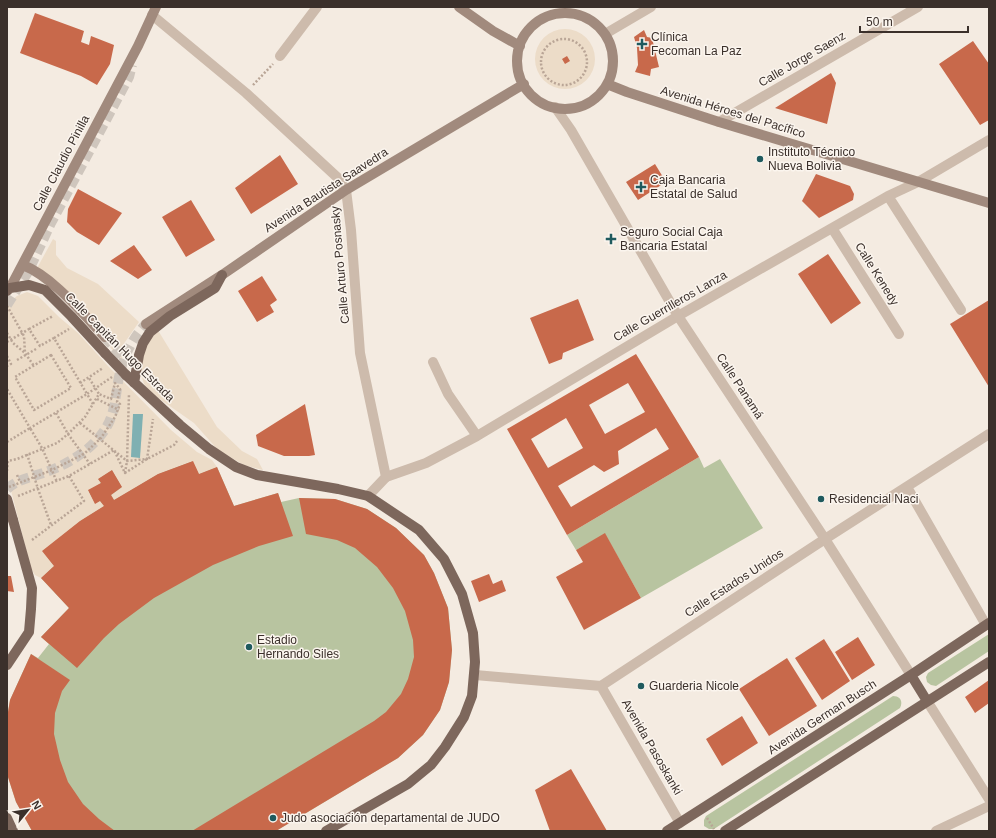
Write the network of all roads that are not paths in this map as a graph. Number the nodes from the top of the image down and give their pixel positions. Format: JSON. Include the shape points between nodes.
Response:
{"nodes":[{"id":1,"x":317,"y":7,"type":"edge"},
{"id":2,"x":459,"y":7,"type":"edge"},
{"id":3,"x":652,"y":7,"type":"edge"},
{"id":4,"x":918,"y":7,"type":"edge"},
{"id":5,"x":154,"y":11,"type":"edge"},
{"id":6,"x":548,"y":11,"type":"edge"},
{"id":7,"x":605,"y":34,"type":"junction"},
{"id":8,"x":138,"y":46,"type":"junction"},
{"id":9,"x":520,"y":46,"type":"junction"},
{"id":10,"x":280,"y":56,"type":"road end"},
{"id":11,"x":132,"y":65,"type":"tunnel mouth"},
{"id":12,"x":524,"y":84,"type":"junction"},
{"id":13,"x":607,"y":84,"type":"junction"},
{"id":14,"x":555,"y":108,"type":"junction"},
{"id":15,"x":719,"y":122,"type":"junction"},
{"id":16,"x":989,"y":140,"type":"edge"},
{"id":17,"x":918,"y":182,"type":"junction"},
{"id":18,"x":346,"y":190,"type":"junction"},
{"id":19,"x":888,"y":196,"type":"junction"},
{"id":20,"x":989,"y":203,"type":"edge"},
{"id":21,"x":832,"y":228,"type":"junction"},
{"id":22,"x":23,"y":265,"type":"junction"},
{"id":23,"x":222,"y":275,"type":"junction"},
{"id":24,"x":8,"y":289,"type":"edge"},
{"id":25,"x":961,"y":310,"type":"dead end"},
{"id":26,"x":678,"y":316,"type":"junction"},
{"id":27,"x":146,"y":324,"type":"tunnel mouth"},
{"id":28,"x":899,"y":334,"type":"dead end"},
{"id":29,"x":104,"y":336,"type":"tunnel mouth"},
{"id":30,"x":433,"y":362,"type":"dead end"},
{"id":31,"x":134,"y":383,"type":"junction"},
{"id":32,"x":989,"y":434,"type":"edge"},
{"id":33,"x":476,"y":436,"type":"junction"},
{"id":34,"x":386,"y":477,"type":"junction"},
{"id":35,"x":907,"y":487,"type":"junction"},
{"id":36,"x":368,"y":496,"type":"junction"},
{"id":37,"x":7,"y":499,"type":"edge"},
{"id":38,"x":825,"y":539,"type":"junction"},
{"id":39,"x":988,"y":624,"type":"edge"},
{"id":40,"x":989,"y":662,"type":"edge"},
{"id":41,"x":7,"y":665,"type":"edge"},
{"id":42,"x":475,"y":675,"type":"junction"},
{"id":43,"x":911,"y":675,"type":"junction"},
{"id":44,"x":601,"y":686,"type":"junction"},
{"id":45,"x":927,"y":702,"type":"junction"},
{"id":46,"x":989,"y":799,"type":"edge"},
{"id":47,"x":989,"y":806,"type":"edge"},
{"id":48,"x":7,"y":818,"type":"edge"},
{"id":49,"x":682,"y":827,"type":"edge"},
{"id":50,"x":333,"y":828,"type":"edge"},
{"id":51,"x":14,"y":831,"type":"edge"},
{"id":52,"x":326,"y":831,"type":"edge"},
{"id":53,"x":667,"y":831,"type":"edge"},
{"id":54,"x":725,"y":831,"type":"edge"},
{"id":55,"x":936,"y":831,"type":"edge"}],
"edges":[{"from":1,"to":10,"type":"street"},
{"from":2,"to":9,"type":"main road","via":[[493,32]]},
{"from":3,"to":7,"type":"street"},
{"from":4,"to":15,"type":"street","name":"Calle Jorge Saenz"},
{"from":5,"to":8,"type":"main road","name":"Calle Claudio Pinilla"},
{"from":5,"to":18,"type":"street","name":"Calle Arturo Posnasky","via":[[338,178]]},
{"from":6,"to":7,"type":"main road","via":[[579,15],[592,21]]},
{"from":6,"to":9,"type":"main road","via":[[531,27]]},
{"from":7,"to":13,"type":"main road","via":[[611,46],[613,60]]},
{"from":8,"to":11,"type":"main road","name":"Calle Claudio Pinilla"},
{"from":8,"to":22,"type":"main road","name":"Calle Claudio Pinilla"},
{"from":9,"to":12,"type":"main road","via":[[518,65]]},
{"from":12,"to":14,"type":"main road","via":[[540,101]]},
{"from":12,"to":18,"type":"main road","name":"Avenida Bautista Saavedra"},
{"from":13,"to":14,"type":"main road","via":[[598,96],[583,105]]},
{"from":13,"to":15,"type":"main road","name":"Avenida Héroes del Pacífico"},
{"from":14,"to":26,"type":"street","name":"Calle Panamá","via":[[571,130]]},
{"from":15,"to":17,"type":"main road","name":"Avenida Héroes del Pacífico"},
{"from":16,"to":17,"type":"street","name":"Calle Guerrilleros Lanza"},
{"from":17,"to":19,"type":"street","name":"Calle Guerrilleros Lanza"},
{"from":17,"to":20,"type":"main road","name":"Avenida Héroes del Pacífico"},
{"from":18,"to":23,"type":"main road","name":"Avenida Bautista Saavedra"},
{"from":18,"to":34,"type":"street","name":"Calle Arturo Posnasky","via":[[360,353]]},
{"from":19,"to":21,"type":"street","name":"Calle Guerrilleros Lanza"},
{"from":19,"to":25,"type":"street"},
{"from":21,"to":26,"type":"street","name":"Calle Guerrilleros Lanza"},
{"from":21,"to":28,"type":"street","name":"Calle Kenedy"},
{"from":22,"to":24,"type":"main road","name":"Calle Claudio Pinilla"},
{"from":22,"to":29,"type":"main road","via":[[50,281]]},
{"from":23,"to":27,"type":"main road","name":"Avenida Bautista Saavedra"},
{"from":23,"to":31,"type":"main road","via":[[215,288],[170,316],[150,332],[139,355]]},
{"from":24,"to":31,"type":"main road","name":"Calle Capitán Hugo Estrada","bridge":true,"via":[[28,285],[45,290]]},
{"from":26,"to":33,"type":"street","name":"Calle Guerrilleros Lanza"},
{"from":26,"to":38,"type":"street","name":"Calle Panamá"},
{"from":30,"to":33,"type":"street","via":[[448,394]]},
{"from":31,"to":36,"type":"main road","name":"Calle Capitán Hugo Estrada","via":[[209,449],[236,467],[257,475]]},
{"from":32,"to":35,"type":"street","name":"Calle Estados Unidos"},
{"from":33,"to":34,"type":"street","name":"Calle Guerrilleros Lanza","via":[[426,463]]},
{"from":34,"to":36,"type":"street","name":"Calle Guerrilleros Lanza"},
{"from":35,"to":38,"type":"street","name":"Calle Estados Unidos"},
{"from":35,"to":39,"type":"street"},
{"from":36,"to":42,"type":"main road","name":"Calle Capitán Hugo Estrada","via":[[419,530],[444,559],[462,594],[473,633]]},
{"from":37,"to":41,"type":"main road","bridge":true,"via":[[32,588],[29,632]]},
{"from":38,"to":43,"type":"street","name":"Calle Panamá"},
{"from":38,"to":44,"type":"street","name":"Calle Estados Unidos"},
{"from":39,"to":43,"type":"main road","name":"Avenida German Busch"},
{"from":40,"to":45,"type":"main road"},
{"from":42,"to":44,"type":"street"},
{"from":42,"to":50,"type":"main road","name":"Calle Capitán Hugo Estrada","via":[[472,696],[464,717],[431,765],[408,784]]},
{"from":43,"to":45,"type":"main road"},
{"from":43,"to":49,"type":"main road","name":"Avenida German Busch"},
{"from":44,"to":49,"type":"street","name":"Avenida Pasoskanki"},
{"from":45,"to":46,"type":"street"},
{"from":45,"to":54,"type":"main road"},
{"from":47,"to":55,"type":"street"},
{"from":48,"to":51,"type":"main road"},
{"from":49,"to":53,"type":"main road","name":"Avenida German Busch"},
{"from":50,"to":52,"type":"main road","name":"Calle Capitán Hugo Estrada"}]}
